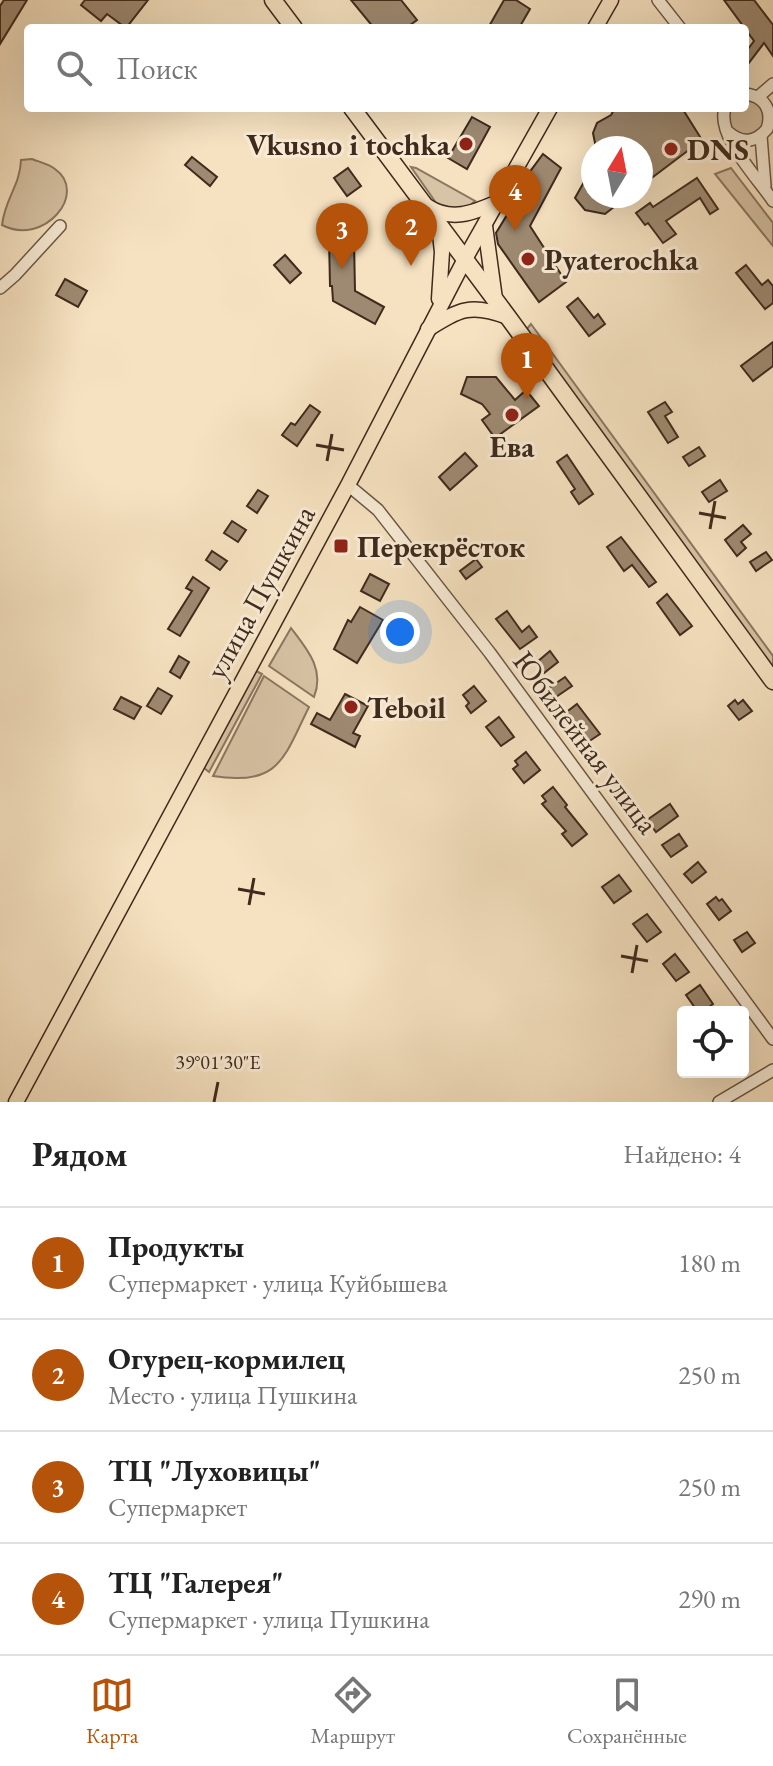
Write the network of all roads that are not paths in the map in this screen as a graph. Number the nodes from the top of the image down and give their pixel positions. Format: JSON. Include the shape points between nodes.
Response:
{"nodes":[{"id":1,"x":273,"y":0,"type":"edge"},
{"id":2,"x":611,"y":0,"type":"edge"},
{"id":3,"x":658,"y":0,"type":"edge"},
{"id":4,"x":291,"y":24,"type":"edge"},
{"id":5,"x":597,"y":24,"type":"edge"},
{"id":6,"x":677,"y":24,"type":"edge"},
{"id":7,"x":773,"y":84,"type":"edge"},
{"id":8,"x":749,"y":95,"type":"edge"},
{"id":9,"x":758,"y":97,"type":"junction"},
{"id":10,"x":355,"y":112,"type":"edge"},
{"id":11,"x":548,"y":112,"type":"edge"},
{"id":12,"x":725,"y":112,"type":"edge"},
{"id":13,"x":728,"y":132,"type":"junction"},
{"id":14,"x":761,"y":136,"type":"junction"},
{"id":15,"x":770,"y":196,"type":"edge"},
{"id":16,"x":499,"y":202,"type":"junction"},
{"id":17,"x":427,"y":206,"type":"junction"},
{"id":18,"x":439,"y":225,"type":"junction"},
{"id":19,"x":60,"y":226,"type":"dead end"},
{"id":20,"x":485,"y":226,"type":"junction"},
{"id":21,"x":465,"y":259,"type":"junction"},
{"id":22,"x":0,"y":288,"type":"edge"},
{"id":23,"x":495,"y":299,"type":"junction"},
{"id":24,"x":437,"y":312,"type":"junction"},
{"id":25,"x":508,"y":317,"type":"junction"},
{"id":26,"x":428,"y":329,"type":"junction"},
{"id":27,"x":348,"y":485,"type":"junction"},
{"id":28,"x":773,"y":681,"type":"edge"},
{"id":29,"x":773,"y":1039,"type":"edge"},
{"id":30,"x":773,"y":1070,"type":"edge"},
{"id":31,"x":16,"y":1102,"type":"edge"},
{"id":32,"x":719,"y":1102,"type":"edge"}],
"edges":[{"from":1,"to":4,"type":"highway"},
{"from":2,"to":5,"type":"main road"},
{"from":3,"to":6,"type":"street"},
{"from":7,"to":9,"type":"street"},
{"from":8,"to":9,"type":"street"},
{"from":9,"to":14,"type":"street","via":[[770,120]]},
{"from":10,"to":17,"type":"highway"},
{"from":11,"to":16,"type":"main road","name":"улица Пушкина"},
{"from":12,"to":13,"type":"street"},
{"from":13,"to":14,"type":"street","via":[[743,141]]},
{"from":13,"to":15,"type":"street"},
{"from":14,"to":15,"type":"street"},
{"from":16,"to":17,"type":"main road","via":[[465,215],[438,214]]},
{"from":16,"to":20,"type":"main road","name":"улица Пушкина"},
{"from":17,"to":18,"type":"highway"},
{"from":18,"to":21,"type":"highway"},
{"from":18,"to":24,"type":"main road"},
{"from":19,"to":22,"type":"street"},
{"from":20,"to":21,"type":"main road","name":"улица Пушкина"},
{"from":20,"to":23,"type":"main road"},
{"from":21,"to":23,"type":"highway"},
{"from":21,"to":24,"type":"main road","name":"улица Пушкина"},
{"from":23,"to":25,"type":"highway"},
{"from":24,"to":26,"type":"main road","name":"улица Пушкина"},
{"from":25,"to":26,"type":"main road","via":[[481,308],[464,309]]},
{"from":25,"to":28,"type":"highway"},
{"from":26,"to":27,"type":"main road","name":"улица Пушкина"},
{"from":27,"to":29,"type":"street","name":"Юбилейная улица","via":[[378,510],[490,653]]},
{"from":27,"to":31,"type":"main road","name":"улица Пушкина"},
{"from":30,"to":32,"type":"street"}]}
